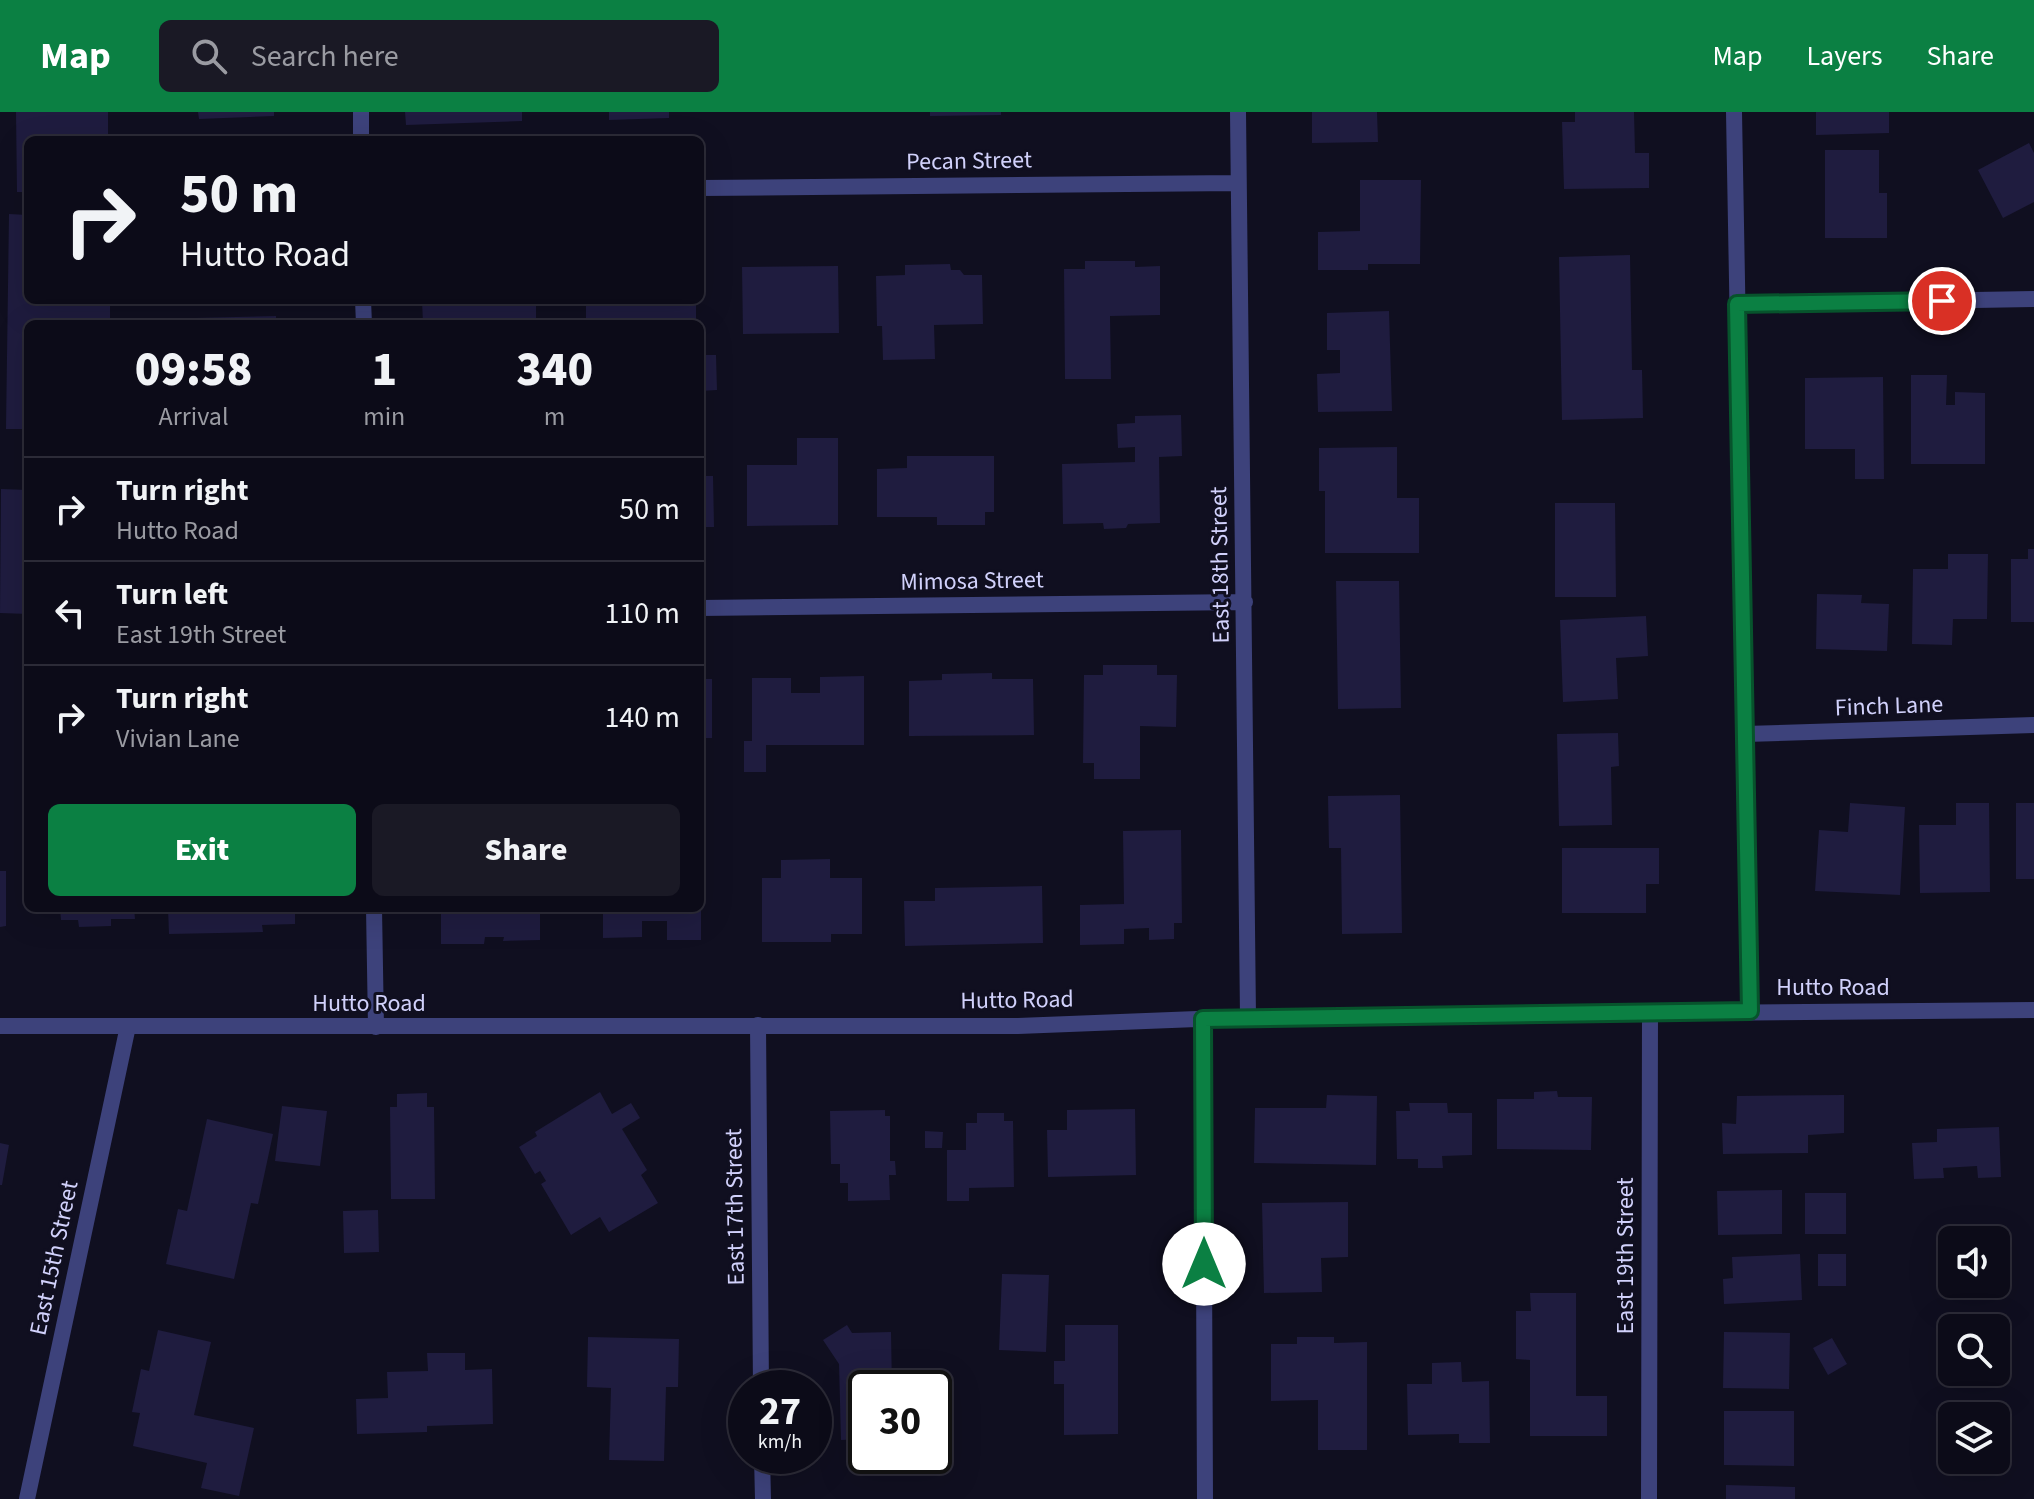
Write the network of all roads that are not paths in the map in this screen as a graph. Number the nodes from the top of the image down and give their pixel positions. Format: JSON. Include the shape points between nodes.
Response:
{"nodes":[{"id":1,"x":361,"y":112,"type":"edge"},
{"id":2,"x":1238,"y":112,"type":"edge"},
{"id":3,"x":1734,"y":112,"type":"edge"},
{"id":4,"x":361,"y":136,"type":"edge"},
{"id":5,"x":1238,"y":183,"type":"junction"},
{"id":6,"x":704,"y":188,"type":"edge"},
{"id":7,"x":2034,"y":299,"type":"edge"},
{"id":8,"x":1737,"y":304,"type":"junction"},
{"id":9,"x":1245,"y":602,"type":"junction"},
{"id":10,"x":704,"y":608,"type":"edge"},
{"id":11,"x":2034,"y":725,"type":"edge"},
{"id":12,"x":1745,"y":734,"type":"junction"},
{"id":13,"x":374,"y":912,"type":"edge"},
{"id":14,"x":2034,"y":1010,"type":"edge"},
{"id":15,"x":1750,"y":1011,"type":"junction"},
{"id":16,"x":1650,"y":1013,"type":"junction"},
{"id":17,"x":1248,"y":1017,"type":"junction"},
{"id":18,"x":1203,"y":1019,"type":"junction"},
{"id":19,"x":758,"y":1025,"type":"junction"},
{"id":20,"x":0,"y":1026,"type":"edge"},
{"id":21,"x":128,"y":1026,"type":"junction"},
{"id":22,"x":376,"y":1027,"type":"junction"},
{"id":23,"x":761,"y":1370,"type":"edge"},
{"id":24,"x":762,"y":1474,"type":"edge"},
{"id":25,"x":27,"y":1499,"type":"edge"},
{"id":26,"x":763,"y":1499,"type":"edge"},
{"id":27,"x":1205,"y":1499,"type":"edge"},
{"id":28,"x":1649,"y":1499,"type":"edge"}],
"edges":[{"from":1,"to":4,"type":"street"},
{"from":2,"to":5,"type":"street","name":"East 18th Street"},
{"from":3,"to":8,"type":"street"},
{"from":5,"to":6,"type":"street","name":"Pecan Street"},
{"from":5,"to":9,"type":"street","name":"East 18th Street"},
{"from":7,"to":8,"type":"street"},
{"from":8,"to":12,"type":"street"},
{"from":9,"to":10,"type":"street","name":"Mimosa Street"},
{"from":9,"to":17,"type":"street","name":"East 18th Street"},
{"from":11,"to":12,"type":"street","name":"Finch Lane"},
{"from":12,"to":15,"type":"street"},
{"from":13,"to":22,"type":"street"},
{"from":14,"to":15,"type":"street","name":"Hutto Road"},
{"from":15,"to":16,"type":"street","name":"Hutto Road"},
{"from":16,"to":17,"type":"street","name":"Hutto Road"},
{"from":16,"to":28,"type":"street","name":"East 19th Street"},
{"from":17,"to":18,"type":"street","name":"Hutto Road"},
{"from":18,"to":19,"type":"street","name":"Hutto Road","via":[[1018,1026]]},
{"from":18,"to":27,"type":"street"},
{"from":19,"to":22,"type":"street","name":"Hutto Road"},
{"from":19,"to":23,"type":"street","name":"East 17th Street"},
{"from":20,"to":21,"type":"street","name":"Hutto Road"},
{"from":21,"to":22,"type":"street","name":"Hutto Road"},
{"from":21,"to":25,"type":"street","name":"East 15th Street"},
{"from":24,"to":26,"type":"street"}]}
